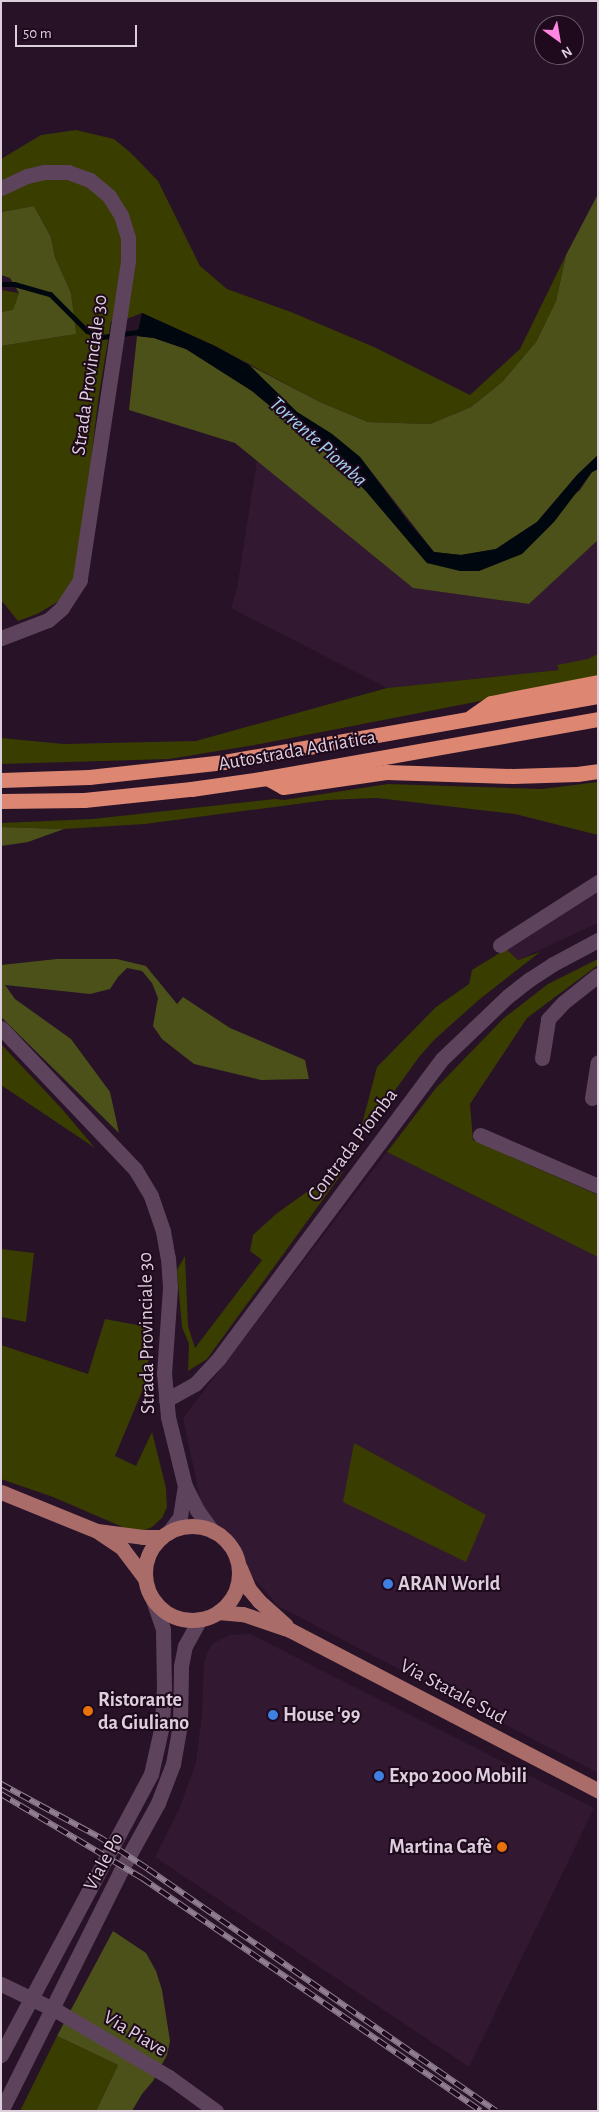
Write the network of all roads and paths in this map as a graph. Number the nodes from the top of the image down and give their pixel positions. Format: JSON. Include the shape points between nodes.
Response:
{"nodes":[{"id":1,"x":1,"y":188,"type":"edge"},
{"id":2,"x":1,"y":638,"type":"edge"},
{"id":3,"x":598,"y":682,"type":"edge"},
{"id":4,"x":598,"y":696,"type":"edge"},
{"id":5,"x":469,"y":719,"type":"junction"},
{"id":6,"x":598,"y":719,"type":"edge"},
{"id":7,"x":598,"y":771,"type":"edge"},
{"id":8,"x":267,"y":778,"type":"junction"},
{"id":9,"x":1,"y":780,"type":"edge"},
{"id":10,"x":1,"y":802,"type":"edge"},
{"id":11,"x":598,"y":882,"type":"edge"},
{"id":12,"x":598,"y":940,"type":"edge"},
{"id":13,"x":500,"y":946,"type":"dead end"},
{"id":14,"x":598,"y":975,"type":"edge"},
{"id":15,"x":1,"y":1028,"type":"edge"},
{"id":16,"x":542,"y":1058,"type":"dead end"},
{"id":17,"x":598,"y":1062,"type":"edge"},
{"id":18,"x":592,"y":1098,"type":"dead end"},
{"id":19,"x":480,"y":1135,"type":"dead end"},
{"id":20,"x":598,"y":1186,"type":"edge"},
{"id":21,"x":166,"y":1400,"type":"junction"},
{"id":22,"x":186,"y":1486,"type":"junction"},
{"id":23,"x":1,"y":1492,"type":"edge"},
{"id":24,"x":97,"y":1531,"type":"junction"},
{"id":25,"x":212,"y":1531,"type":"junction"},
{"id":26,"x":165,"y":1535,"type":"junction"},
{"id":27,"x":237,"y":1559,"type":"junction"},
{"id":28,"x":145,"y":1578,"type":"junction"},
{"id":29,"x":153,"y":1600,"type":"junction"},
{"id":30,"x":218,"y":1612,"type":"junction"},
{"id":31,"x":200,"y":1619,"type":"junction"},
{"id":32,"x":290,"y":1630,"type":"junction"},
{"id":33,"x":598,"y":1790,"type":"edge"},
{"id":34,"x":1,"y":1984,"type":"edge"},
{"id":35,"x":30,"y":1998,"type":"junction"},
{"id":36,"x":53,"y":2009,"type":"junction"},
{"id":37,"x":1,"y":2055,"type":"edge"},
{"id":38,"x":1,"y":2111,"type":"edge"},
{"id":39,"x":216,"y":2111,"type":"edge"}],
"edges":[{"from":1,"to":2,"type":"street","name":"Strada Provinciale 30","via":[[26,176],[56,171],[90,180],[109,196],[121,215],[128,238],[80,580],[62,608],[48,620]]},
{"from":3,"to":5,"type":"highway","via":[[491,703]]},
{"from":4,"to":5,"type":"highway","name":"Autostrada Adriatica"},
{"from":5,"to":9,"type":"highway","name":"Autostrada Adriatica","via":[[150,772]]},
{"from":6,"to":8,"type":"highway","name":"Autostrada Adriatica"},
{"from":7,"to":8,"type":"highway","via":[[513,776],[386,772],[283,788]]},
{"from":8,"to":10,"type":"highway","name":"Autostrada Adriatica","via":[[123,797]]},
{"from":11,"to":13,"type":"street"},
{"from":12,"to":21,"type":"street","name":"Contrada Piomba","via":[[530,979],[442,1059],[219,1358],[195,1384]]},
{"from":14,"to":16,"type":"street","via":[[548,1019]]},
{"from":15,"to":21,"type":"street","name":"Strada Provinciale 30","via":[[130,1163],[151,1196],[168,1258]]},
{"from":17,"to":18,"type":"street"},
{"from":19,"to":20,"type":"street"},
{"from":21,"to":22,"type":"street","name":"Strada Provinciale 30"},
{"from":22,"to":25,"type":"street","name":"Strada Provinciale 30"},
{"from":22,"to":26,"type":"street","name":"Strada Provinciale 30","via":[[180,1517]]},
{"from":23,"to":24,"type":"main road"},
{"from":24,"to":26,"type":"main road","via":[[142,1538]]},
{"from":24,"to":28,"type":"main road","via":[[122,1548]]},
{"from":25,"to":26,"type":"main road","via":[[190,1526]]},
{"from":25,"to":27,"type":"main road","via":[[223,1538]]},
{"from":26,"to":28,"type":"main road","via":[[149,1556]]},
{"from":27,"to":30,"type":"main road","via":[[239,1571],[234,1594]]},
{"from":27,"to":32,"type":"main road","via":[[254,1595]]},
{"from":28,"to":29,"type":"main road"},
{"from":29,"to":31,"type":"main road","via":[[174,1616]]},
{"from":29,"to":35,"type":"street","name":"Viale Po","via":[[163,1629],[162,1718],[155,1761]]},
{"from":30,"to":31,"type":"main road"},
{"from":30,"to":32,"type":"main road","via":[[243,1614]]},
{"from":31,"to":36,"type":"street","name":"Viale Po","via":[[184,1646],[180,1666],[180,1726],[173,1764],[158,1803],[120,1872]]},
{"from":32,"to":33,"type":"main road","name":"Via Statale Sud"},
{"from":34,"to":35,"type":"street","name":"Via Piave"},
{"from":35,"to":36,"type":"street","name":"Via Piave"},
{"from":35,"to":37,"type":"street","name":"Viale Po"},
{"from":36,"to":38,"type":"street","name":"Viale Po"},
{"from":36,"to":39,"type":"street","name":"Via Piave","via":[[169,2077]]}]}
